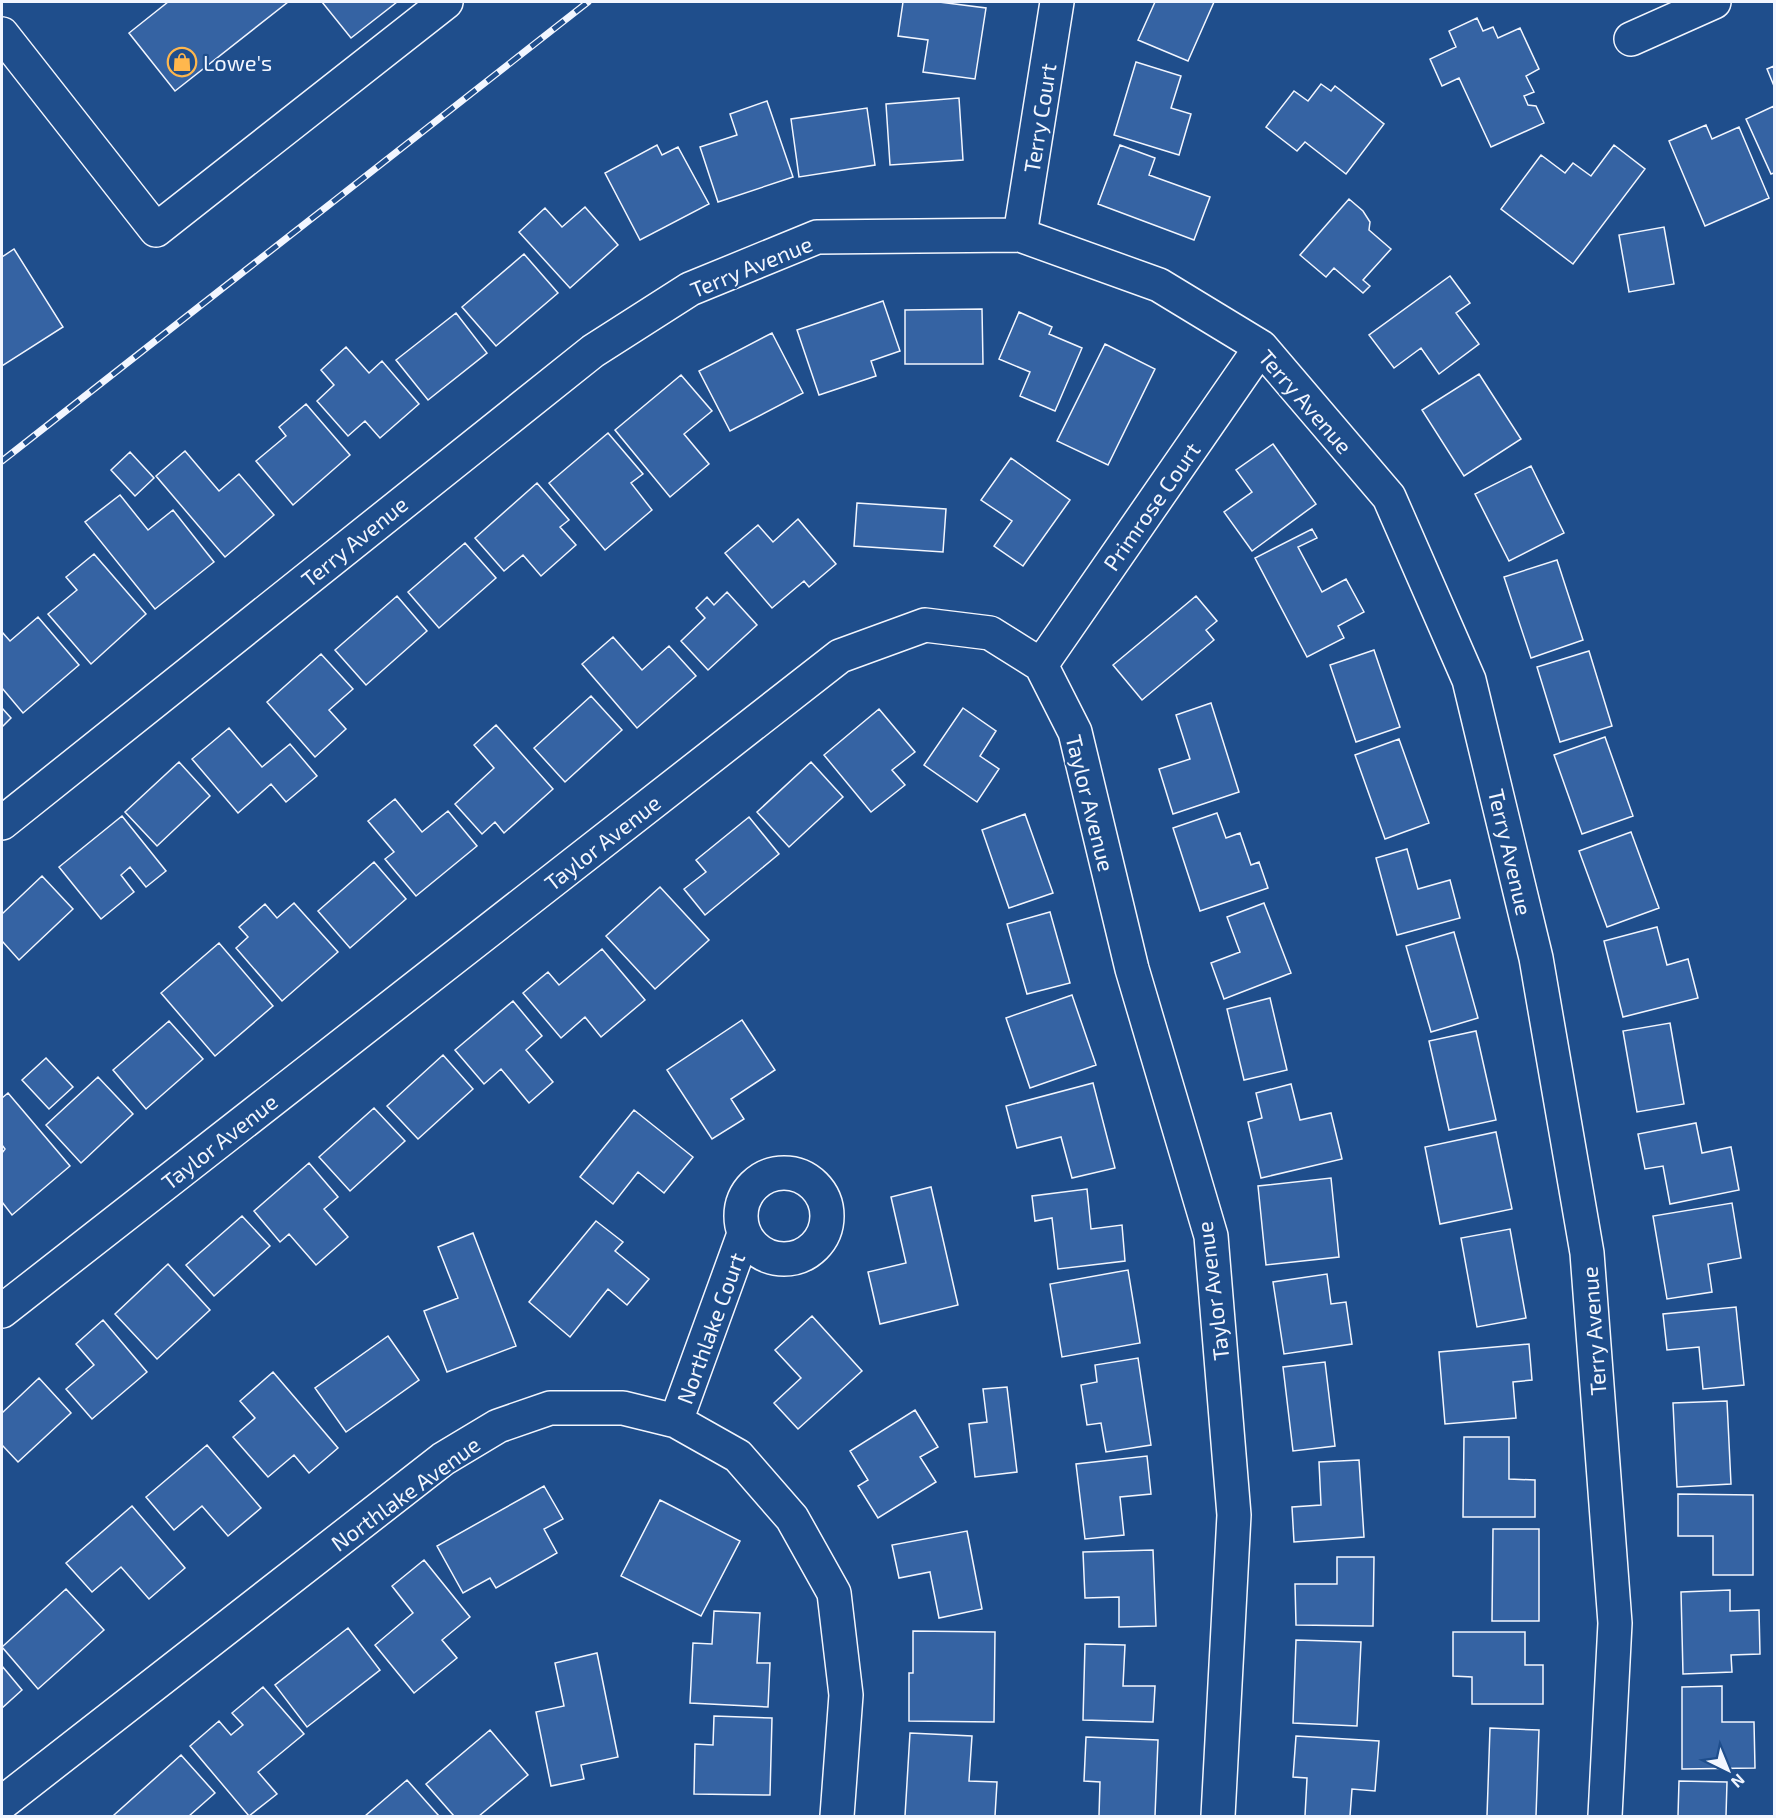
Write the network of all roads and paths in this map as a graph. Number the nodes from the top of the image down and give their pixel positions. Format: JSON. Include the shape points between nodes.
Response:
{"nodes":[{"id":1,"x":446,"y":2,"type":"edge"},
{"id":2,"x":1058,"y":2,"type":"edge"},
{"id":3,"x":1714,"y":2,"type":"edge"},
{"id":4,"x":2,"y":34,"type":"edge"},
{"id":5,"x":1631,"y":39,"type":"dead end"},
{"id":6,"x":1020,"y":235,"type":"junction"},
{"id":7,"x":1261,"y":347,"type":"junction"},
{"id":8,"x":1041,"y":665,"type":"junction"},
{"id":9,"x":2,"y":823,"type":"edge"},
{"id":10,"x":744,"y":1234,"type":"dead end"},
{"id":11,"x":2,"y":1311,"type":"edge"},
{"id":12,"x":676,"y":1421,"type":"junction"},
{"id":13,"x":2,"y":1803,"type":"edge"},
{"id":14,"x":837,"y":1816,"type":"edge"},
{"id":15,"x":1218,"y":1816,"type":"edge"},
{"id":16,"x":1605,"y":1816,"type":"edge"}],
"edges":[{"from":1,"to":4,"type":"street","via":[[156,230]]},
{"from":2,"to":6,"type":"street","name":"Terry Court"},
{"from":3,"to":5,"type":"street"},
{"from":6,"to":7,"type":"street","name":"Terry Avenue","via":[[1159,285]]},
{"from":6,"to":9,"type":"street","name":"Terry Avenue","via":[[817,237],[690,289],[593,351]]},
{"from":7,"to":8,"type":"street","name":"Primrose Court"},
{"from":7,"to":16,"type":"street","name":"Terry Avenue","via":[[1389,497],[1469,680],[1536,958],[1587,1253],[1615,1623]]},
{"from":8,"to":11,"type":"street","name":"Taylor Avenue","via":[[990,633],[925,625],[840,656]]},
{"from":8,"to":15,"type":"street","name":"Taylor Avenue","via":[[1075,732],[1132,969],[1211,1236],[1234,1515]]},
{"from":10,"to":12,"type":"street","name":"Northlake Court"},
{"from":12,"to":13,"type":"street","name":"Northlake Avenue","via":[[623,1408],[550,1408],[498,1426],[443,1459]]},
{"from":12,"to":14,"type":"street","name":"Northlake Avenue","via":[[738,1456],[792,1518],[834,1593],[846,1695]]}]}
